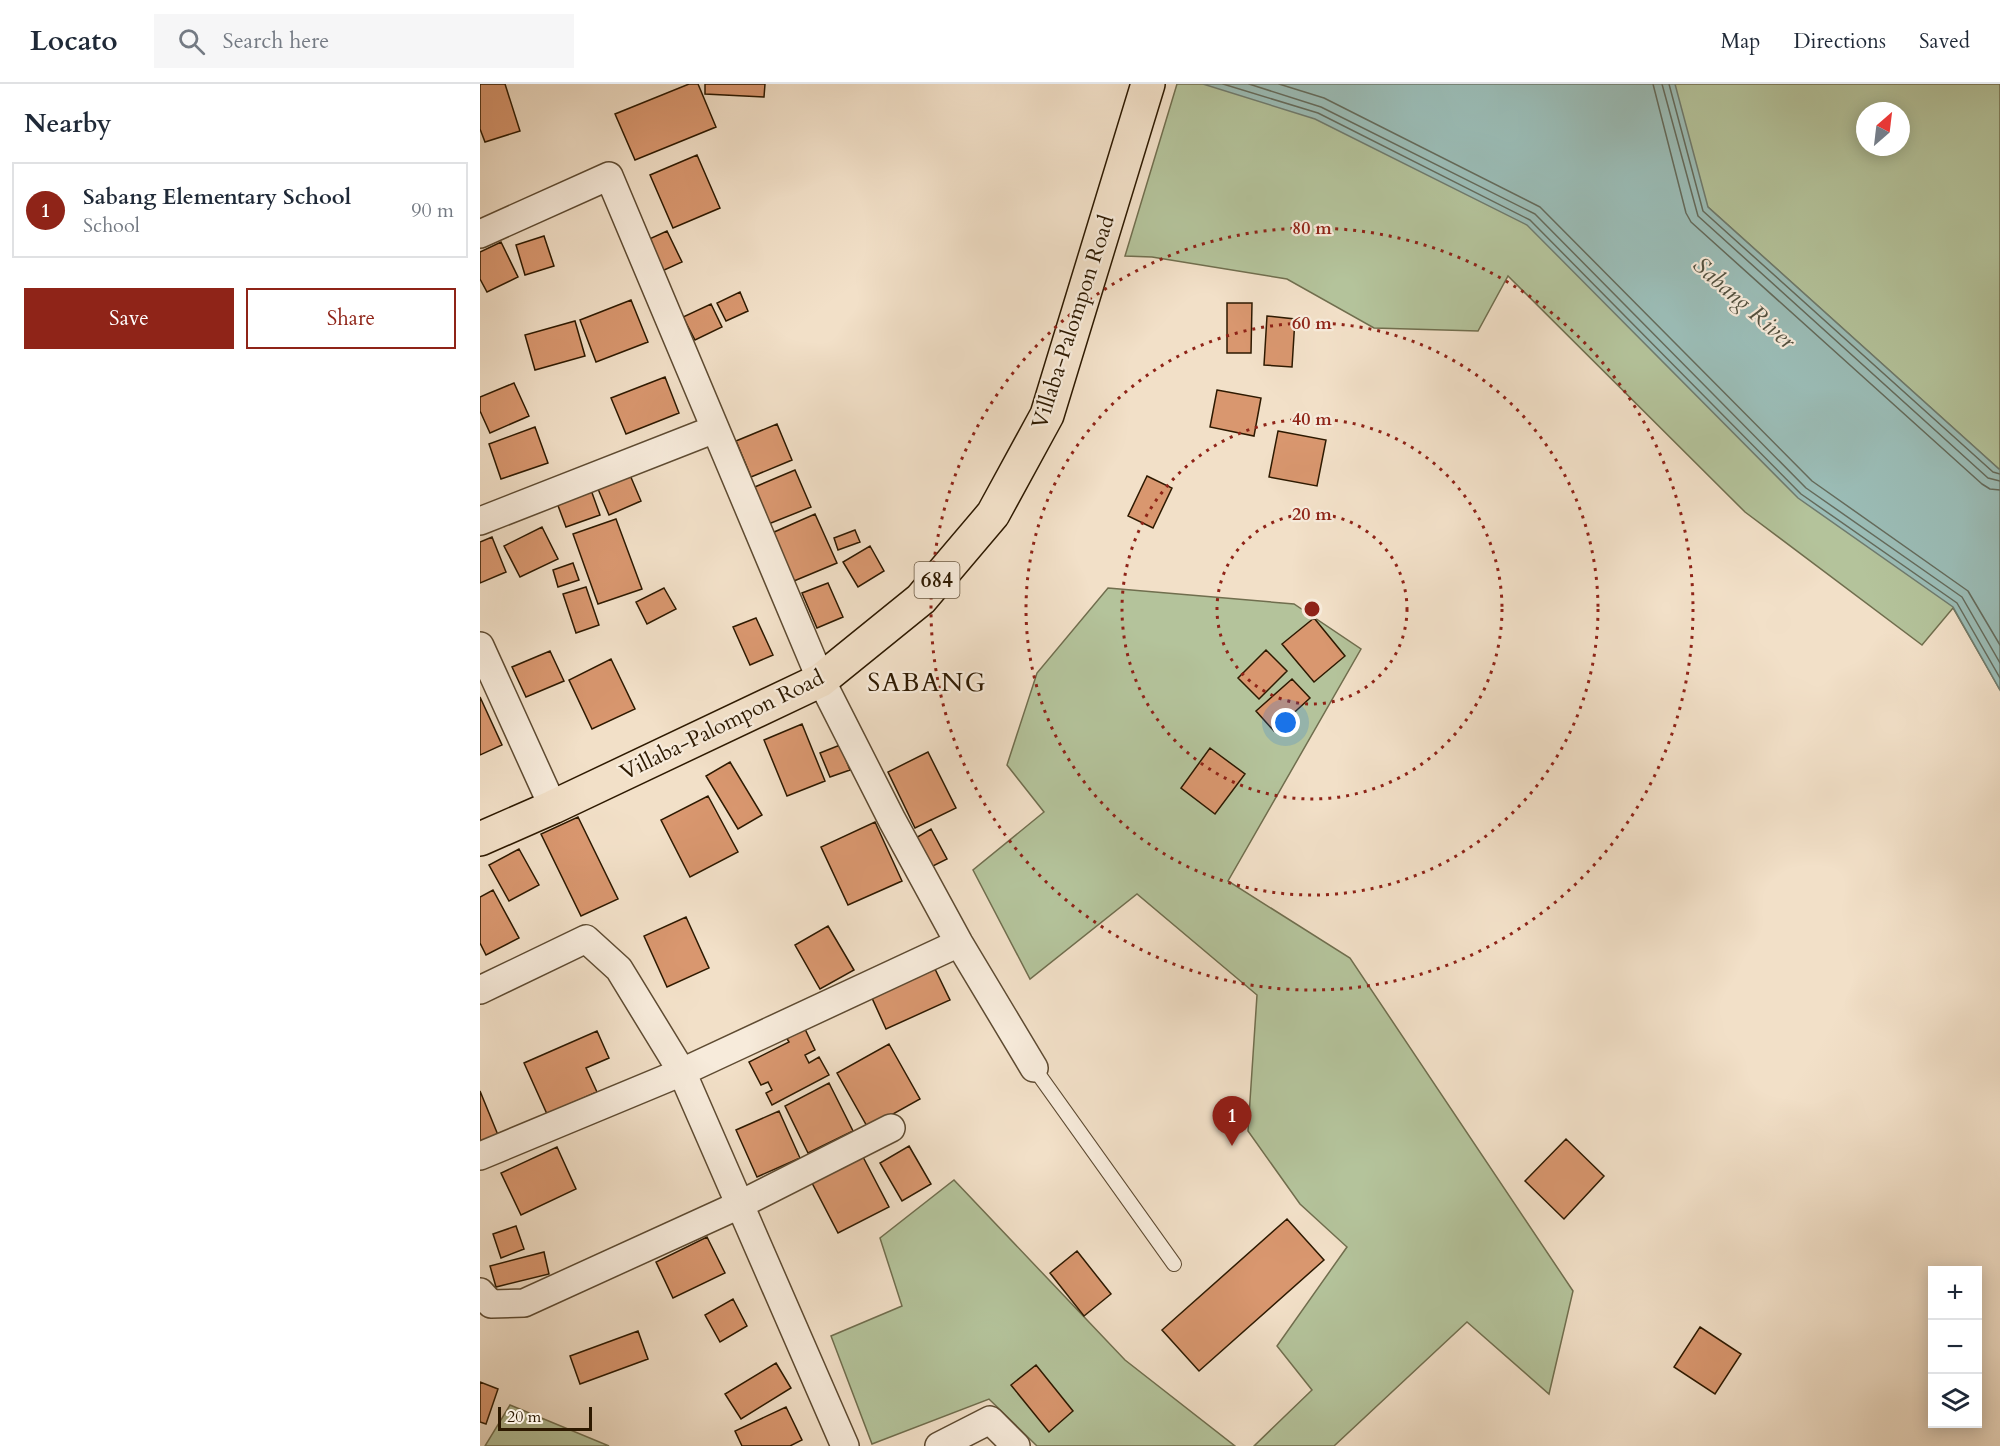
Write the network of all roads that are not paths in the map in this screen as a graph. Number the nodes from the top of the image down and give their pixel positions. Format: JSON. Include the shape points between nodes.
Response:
{"nodes":[{"id":1,"x":1146,"y":91,"type":"edge"},
{"id":2,"x":480,"y":234,"type":"edge"},
{"id":3,"x":715,"y":429,"type":"junction"},
{"id":4,"x":480,"y":520,"type":"edge"},
{"id":5,"x":480,"y":646,"type":"edge"},
{"id":6,"x":821,"y":680,"type":"junction"},
{"id":7,"x":554,"y":807,"type":"junction"},
{"id":8,"x":480,"y":839,"type":"edge"},
{"id":9,"x":959,"y":943,"type":"junction"},
{"id":10,"x":480,"y":990,"type":"edge"},
{"id":11,"x":1034,"y":1068,"type":"joint"},
{"id":12,"x":682,"y":1072,"type":"junction"},
{"id":13,"x":891,"y":1128,"type":"dead end"},
{"id":14,"x":480,"y":1156,"type":"edge"},
{"id":15,"x":739,"y":1205,"type":"junction"},
{"id":16,"x":1174,"y":1264,"type":"dead end"},
{"id":17,"x":480,"y":1292,"type":"edge"},
{"id":18,"x":845,"y":1446,"type":"edge"},
{"id":19,"x":939,"y":1446,"type":"edge"},
{"id":20,"x":1016,"y":1446,"type":"edge"}],
"edges":[{"from":1,"to":6,"type":"main road","name":"Villaba-Palompon Road","number":"684","via":[[1047,415],[993,514],[921,599]]},
{"from":2,"to":3,"type":"street","via":[[609,176]]},
{"from":3,"to":4,"type":"street"},
{"from":3,"to":6,"type":"street"},
{"from":5,"to":7,"type":"street"},
{"from":6,"to":7,"type":"main road","name":"Villaba-Palompon Road","number":"684"},
{"from":6,"to":9,"type":"street"},
{"from":7,"to":8,"type":"main road","name":"Villaba-Palompon Road","number":"684"},
{"from":9,"to":11,"type":"street"},
{"from":9,"to":12,"type":"street"},
{"from":10,"to":12,"type":"street","via":[[586,939],[619,969]]},
{"from":11,"to":16,"type":"lane"},
{"from":12,"to":14,"type":"street"},
{"from":12,"to":15,"type":"street"},
{"from":13,"to":15,"type":"street"},
{"from":15,"to":17,"type":"street","via":[[524,1303],[491,1304]]},
{"from":15,"to":18,"type":"street"},
{"from":19,"to":20,"type":"street","via":[[990,1420]]}]}
